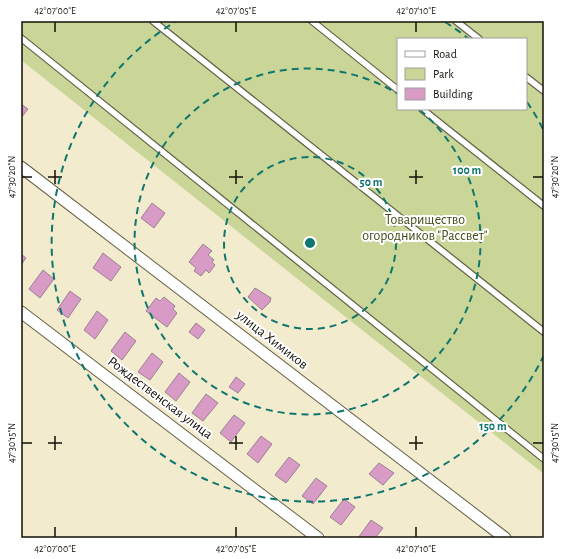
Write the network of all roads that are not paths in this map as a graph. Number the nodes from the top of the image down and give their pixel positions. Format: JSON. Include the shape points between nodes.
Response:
{"nodes":[{"id":1,"x":153,"y":21,"type":"edge"},
{"id":2,"x":312,"y":21,"type":"edge"},
{"id":3,"x":456,"y":21,"type":"edge"},
{"id":4,"x":21,"y":38,"type":"edge"},
{"id":5,"x":478,"y":38,"type":"edge"},
{"id":6,"x":527,"y":78,"type":"edge"},
{"id":7,"x":397,"y":89,"type":"edge"},
{"id":8,"x":544,"y":91,"type":"edge"},
{"id":9,"x":423,"y":110,"type":"edge"},
{"id":10,"x":21,"y":166,"type":"edge"},
{"id":11,"x":544,"y":206,"type":"edge"},
{"id":12,"x":21,"y":312,"type":"edge"},
{"id":13,"x":544,"y":332,"type":"edge"},
{"id":14,"x":544,"y":459,"type":"edge"},
{"id":15,"x":318,"y":538,"type":"edge"},
{"id":16,"x":505,"y":538,"type":"edge"}],
"edges":[{"from":1,"to":13,"type":"lane"},
{"from":2,"to":7,"type":"lane"},
{"from":3,"to":5,"type":"lane"},
{"from":4,"to":14,"type":"lane"},
{"from":6,"to":8,"type":"lane"},
{"from":9,"to":11,"type":"lane"},
{"from":10,"to":16,"type":"street","name":"улица Химиков"},
{"from":12,"to":15,"type":"street","name":"Рождественская улица"}]}
